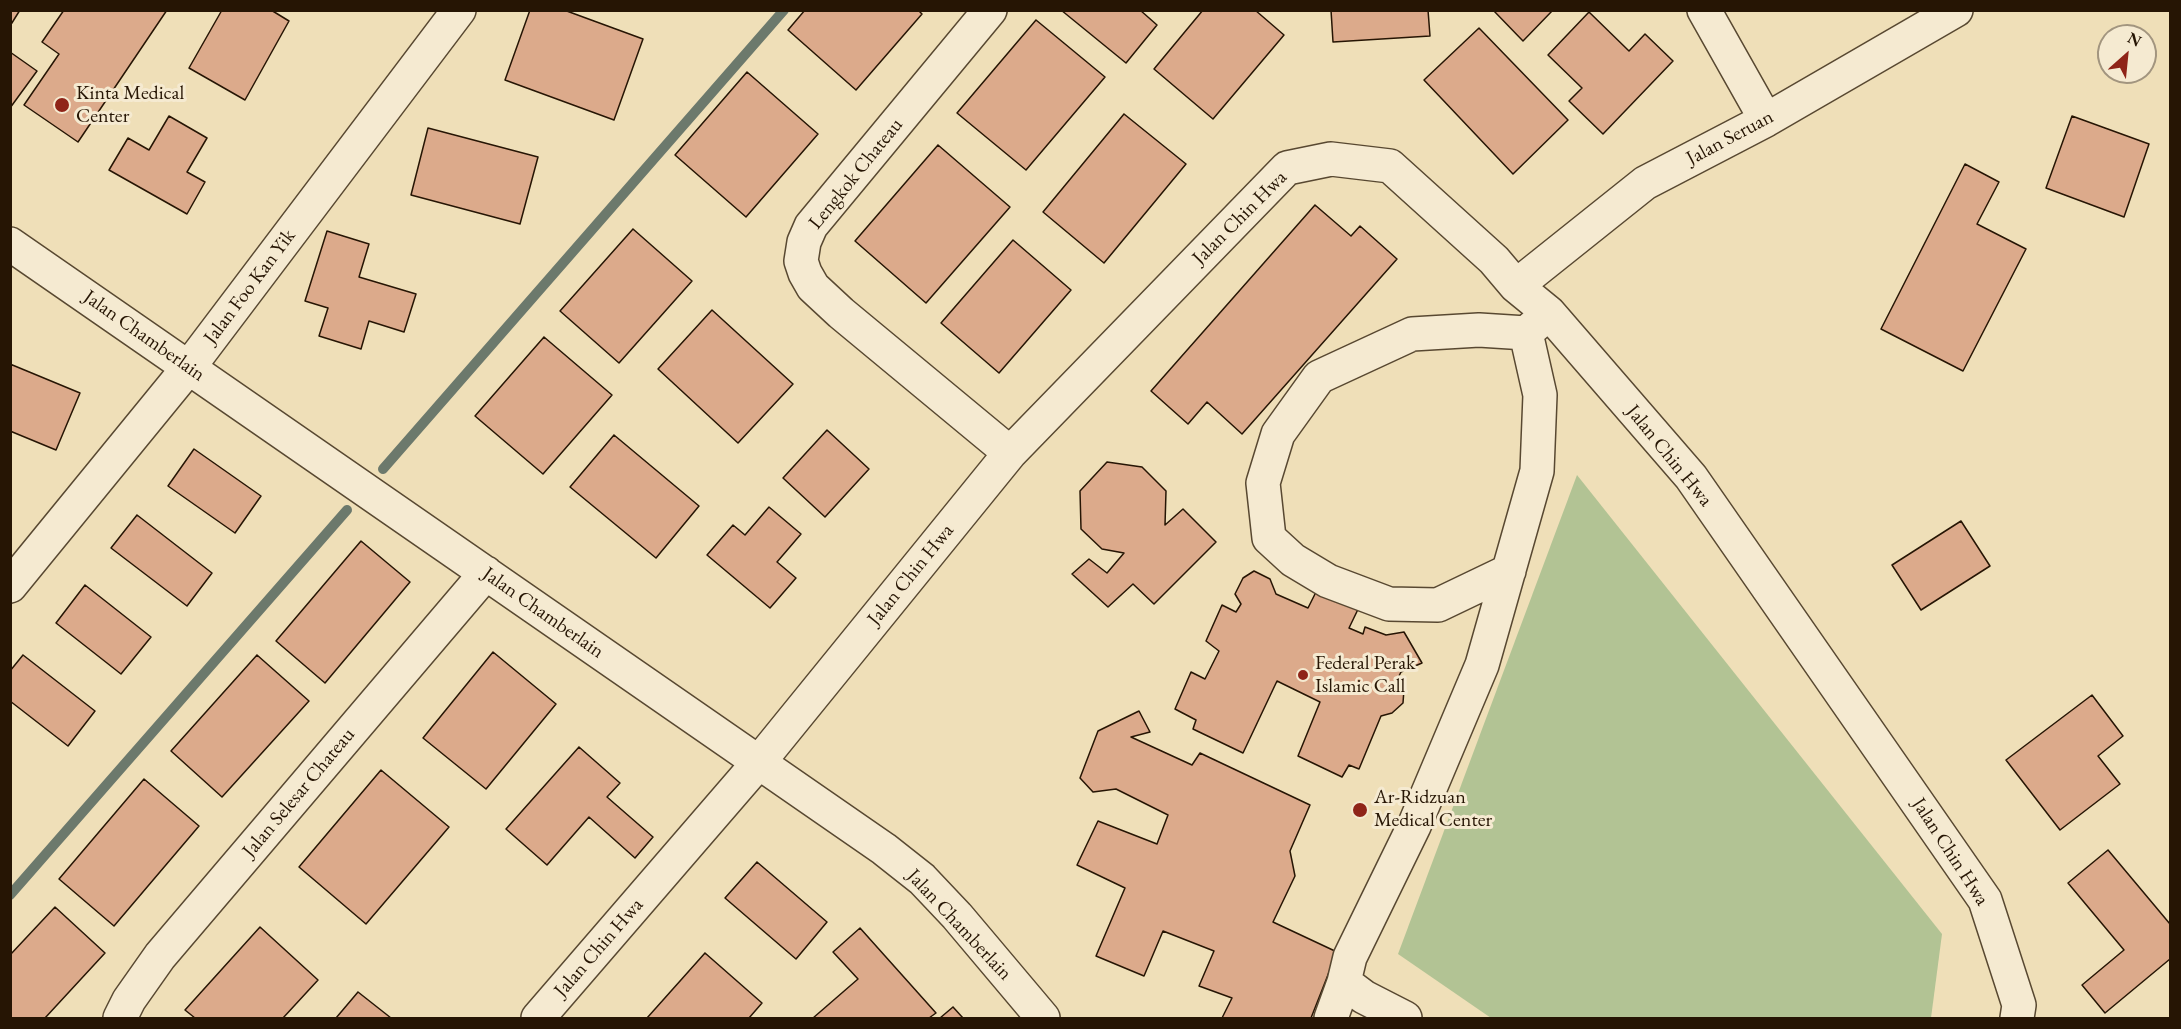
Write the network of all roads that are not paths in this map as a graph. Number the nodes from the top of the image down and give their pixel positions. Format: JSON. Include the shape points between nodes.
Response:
{"nodes":[{"id":1,"x":459,"y":10,"type":"edge"},
{"id":2,"x":990,"y":10,"type":"edge"},
{"id":3,"x":1704,"y":10,"type":"edge"},
{"id":4,"x":1956,"y":10,"type":"edge"},
{"id":5,"x":1766,"y":120,"type":"junction"},
{"id":6,"x":10,"y":244,"type":"edge"},
{"id":7,"x":1516,"y":286,"type":"junction"},
{"id":8,"x":1537,"y":323,"type":"junction"},
{"id":9,"x":189,"y":368,"type":"junction"},
{"id":10,"x":1010,"y":453,"type":"junction"},
{"id":11,"x":1509,"y":572,"type":"junction"},
{"id":12,"x":486,"y":573,"type":"junction"},
{"id":13,"x":10,"y":586,"type":"edge"},
{"id":14,"x":759,"y":762,"type":"junction"},
{"id":15,"x":1344,"y":982,"type":"junction"},
{"id":16,"x":120,"y":1018,"type":"edge"},
{"id":17,"x":538,"y":1018,"type":"edge"},
{"id":18,"x":1043,"y":1018,"type":"edge"},
{"id":19,"x":1331,"y":1018,"type":"edge"},
{"id":20,"x":1405,"y":1018,"type":"edge"},
{"id":21,"x":2017,"y":1018,"type":"edge"}],
"edges":[{"from":1,"to":9,"type":"street","name":"Jalan Foo Kan Yik"},
{"from":2,"to":10,"type":"street","name":"Lengkok Chateau","via":[[811,226],[801,261],[813,287],[827,300]]},
{"from":3,"to":5,"type":"street"},
{"from":4,"to":5,"type":"street","name":"Jalan Seruan"},
{"from":5,"to":7,"type":"street","name":"Jalan Seruan","via":[[1645,183]]},
{"from":6,"to":9,"type":"street","name":"Jalan Chamberlain"},
{"from":7,"to":8,"type":"street","name":"Jalan Chin Hwa"},
{"from":7,"to":10,"type":"street","name":"Jalan Chin Hwa","via":[[1494,260],[1390,166],[1331,159],[1287,168]]},
{"from":8,"to":11,"type":"street","via":[[1537,471]]},
{"from":8,"to":11,"type":"street","via":[[1412,334],[1319,377],[1278,434],[1263,483],[1269,538],[1293,560],[1328,581],[1379,601],[1438,605]]},
{"from":8,"to":21,"type":"street","name":"Jalan Chin Hwa","via":[[1691,477],[1985,900],[2019,1005]]},
{"from":9,"to":12,"type":"street","name":"Jalan Chamberlain"},
{"from":9,"to":13,"type":"street","name":"Jalan Foo Kan Yik"},
{"from":10,"to":14,"type":"street","name":"Jalan Chin Hwa"},
{"from":11,"to":15,"type":"street","via":[[1482,665],[1414,826],[1350,957]]},
{"from":12,"to":14,"type":"street","name":"Jalan Chamberlain"},
{"from":12,"to":16,"type":"street","name":"Jalan Selesar Chateau","via":[[160,956]]},
{"from":14,"to":17,"type":"street","name":"Jalan Chin Hwa"},
{"from":14,"to":18,"type":"street","name":"Jalan Chamberlain","via":[[922,879]]},
{"from":15,"to":19,"type":"street"},
{"from":15,"to":20,"type":"street"}]}
